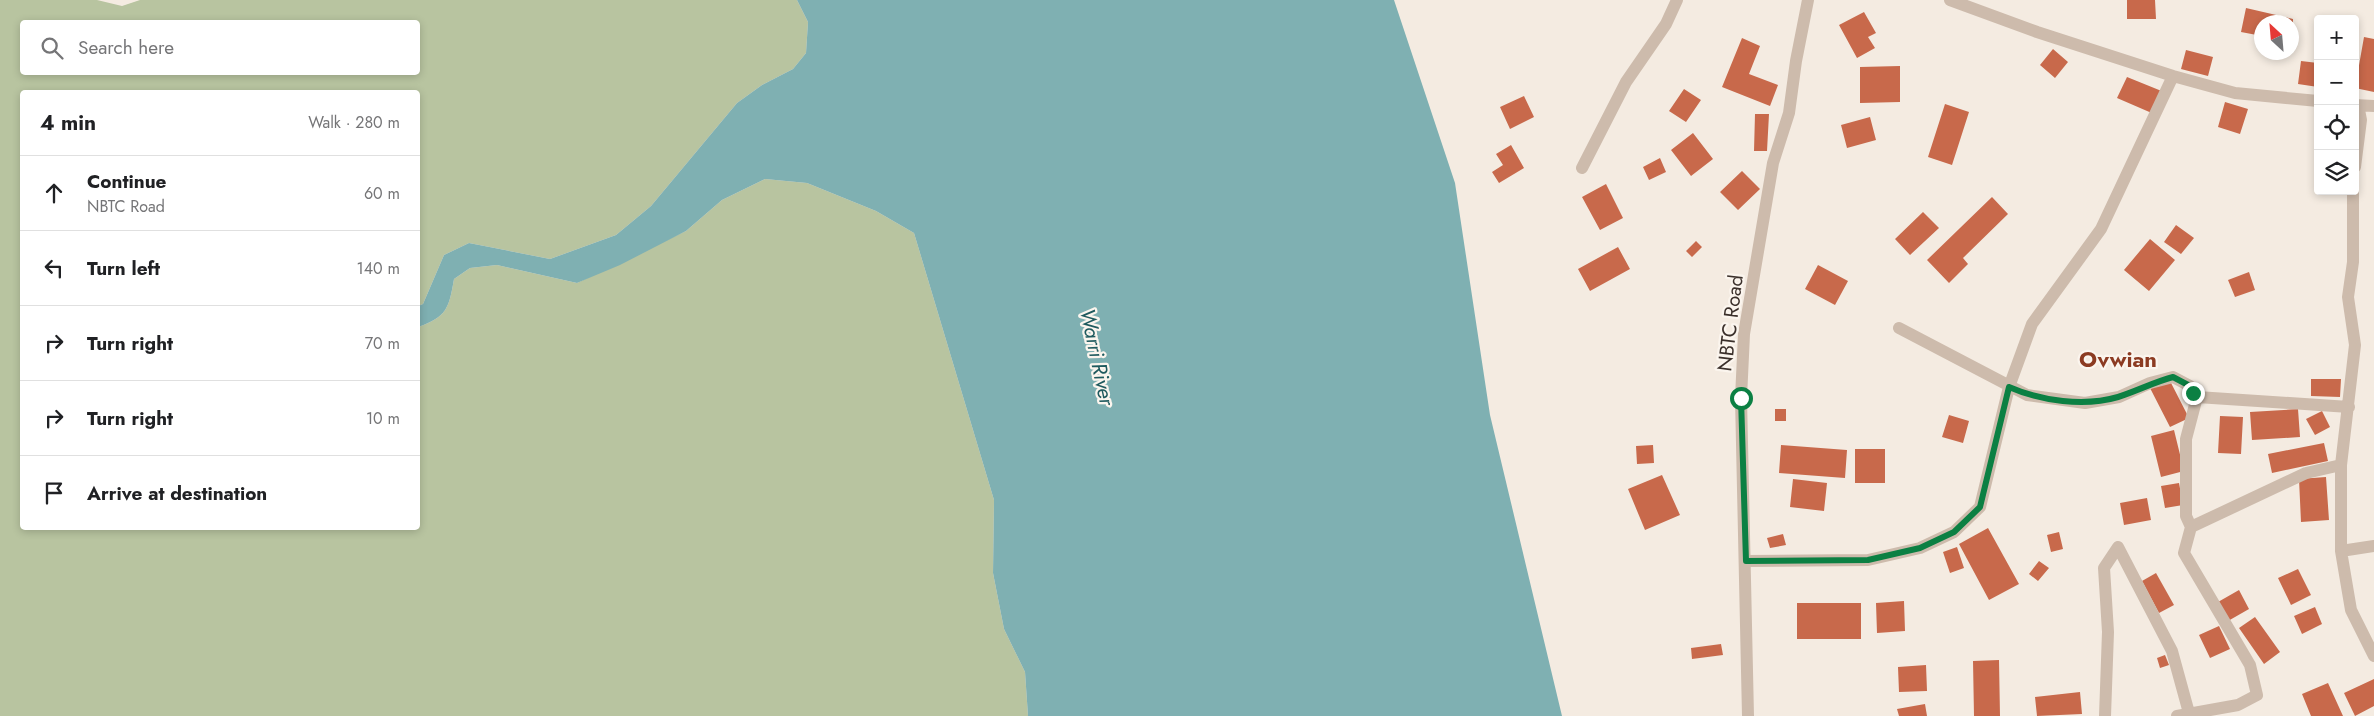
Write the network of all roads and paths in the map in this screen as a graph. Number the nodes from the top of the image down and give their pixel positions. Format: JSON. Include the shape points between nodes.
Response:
{"nodes":[{"id":1,"x":1677,"y":0,"type":"edge"},
{"id":2,"x":1808,"y":0,"type":"edge"},
{"id":3,"x":1950,"y":0,"type":"edge"},
{"id":4,"x":2174,"y":76,"type":"junction"},
{"id":5,"x":2314,"y":101,"type":"edge"},
{"id":6,"x":2359,"y":105,"type":"edge"},
{"id":7,"x":2374,"y":106,"type":"edge"},
{"id":8,"x":2359,"y":112,"type":"edge"},
{"id":9,"x":2359,"y":136,"type":"edge"},
{"id":10,"x":1582,"y":168,"type":"dead end"},
{"id":11,"x":2353,"y":195,"type":"edge"},
{"id":12,"x":1899,"y":328,"type":"dead end"},
{"id":13,"x":2009,"y":387,"type":"junction"},
{"id":14,"x":2197,"y":397,"type":"junction"},
{"id":15,"x":2349,"y":407,"type":"junction"},
{"id":16,"x":2341,"y":465,"type":"junction"},
{"id":17,"x":2191,"y":527,"type":"junction"},
{"id":18,"x":2374,"y":546,"type":"edge"},
{"id":19,"x":2340,"y":552,"type":"junction"},
{"id":20,"x":1746,"y":561,"type":"junction"},
{"id":21,"x":2374,"y":656,"type":"edge"},
{"id":22,"x":2183,"y":715,"type":"edge"},
{"id":23,"x":1748,"y":716,"type":"edge"},
{"id":24,"x":2105,"y":716,"type":"edge"}],
"edges":[{"from":1,"to":10,"type":"street","via":[[1666,24],[1626,82]]},
{"from":2,"to":20,"type":"street","name":"NBTC Road","via":[[1789,113],[1773,163],[1744,334],[1741,398]]},
{"from":3,"to":4,"type":"street"},
{"from":4,"to":5,"type":"street","via":[[2235,93]]},
{"from":4,"to":13,"type":"street","via":[[2101,229],[2032,324]]},
{"from":6,"to":7,"type":"street"},
{"from":8,"to":9,"type":"street"},
{"from":11,"to":15,"type":"street","via":[[2353,262],[2348,297],[2355,345]]},
{"from":12,"to":13,"type":"street"},
{"from":13,"to":14,"type":"street","via":[[2027,395],[2086,402],[2119,396],[2173,377],[2190,386]]},
{"from":13,"to":20,"type":"street","via":[[1980,507],[1954,532],[1920,548],[1868,560]]},
{"from":14,"to":15,"type":"street"},
{"from":14,"to":17,"type":"street","via":[[2186,439],[2186,516]]},
{"from":15,"to":16,"type":"street"},
{"from":16,"to":17,"type":"street","via":[[2306,474]]},
{"from":16,"to":19,"type":"street"},
{"from":17,"to":22,"type":"street","via":[[2184,553],[2250,665],[2257,695],[2238,705]]},
{"from":18,"to":19,"type":"street"},
{"from":19,"to":21,"type":"street","via":[[2352,610]]},
{"from":20,"to":23,"type":"street","name":"NBTC Road"},
{"from":22,"to":24,"type":"street","via":[[2172,652],[2118,547],[2104,568],[2108,632]]}]}
